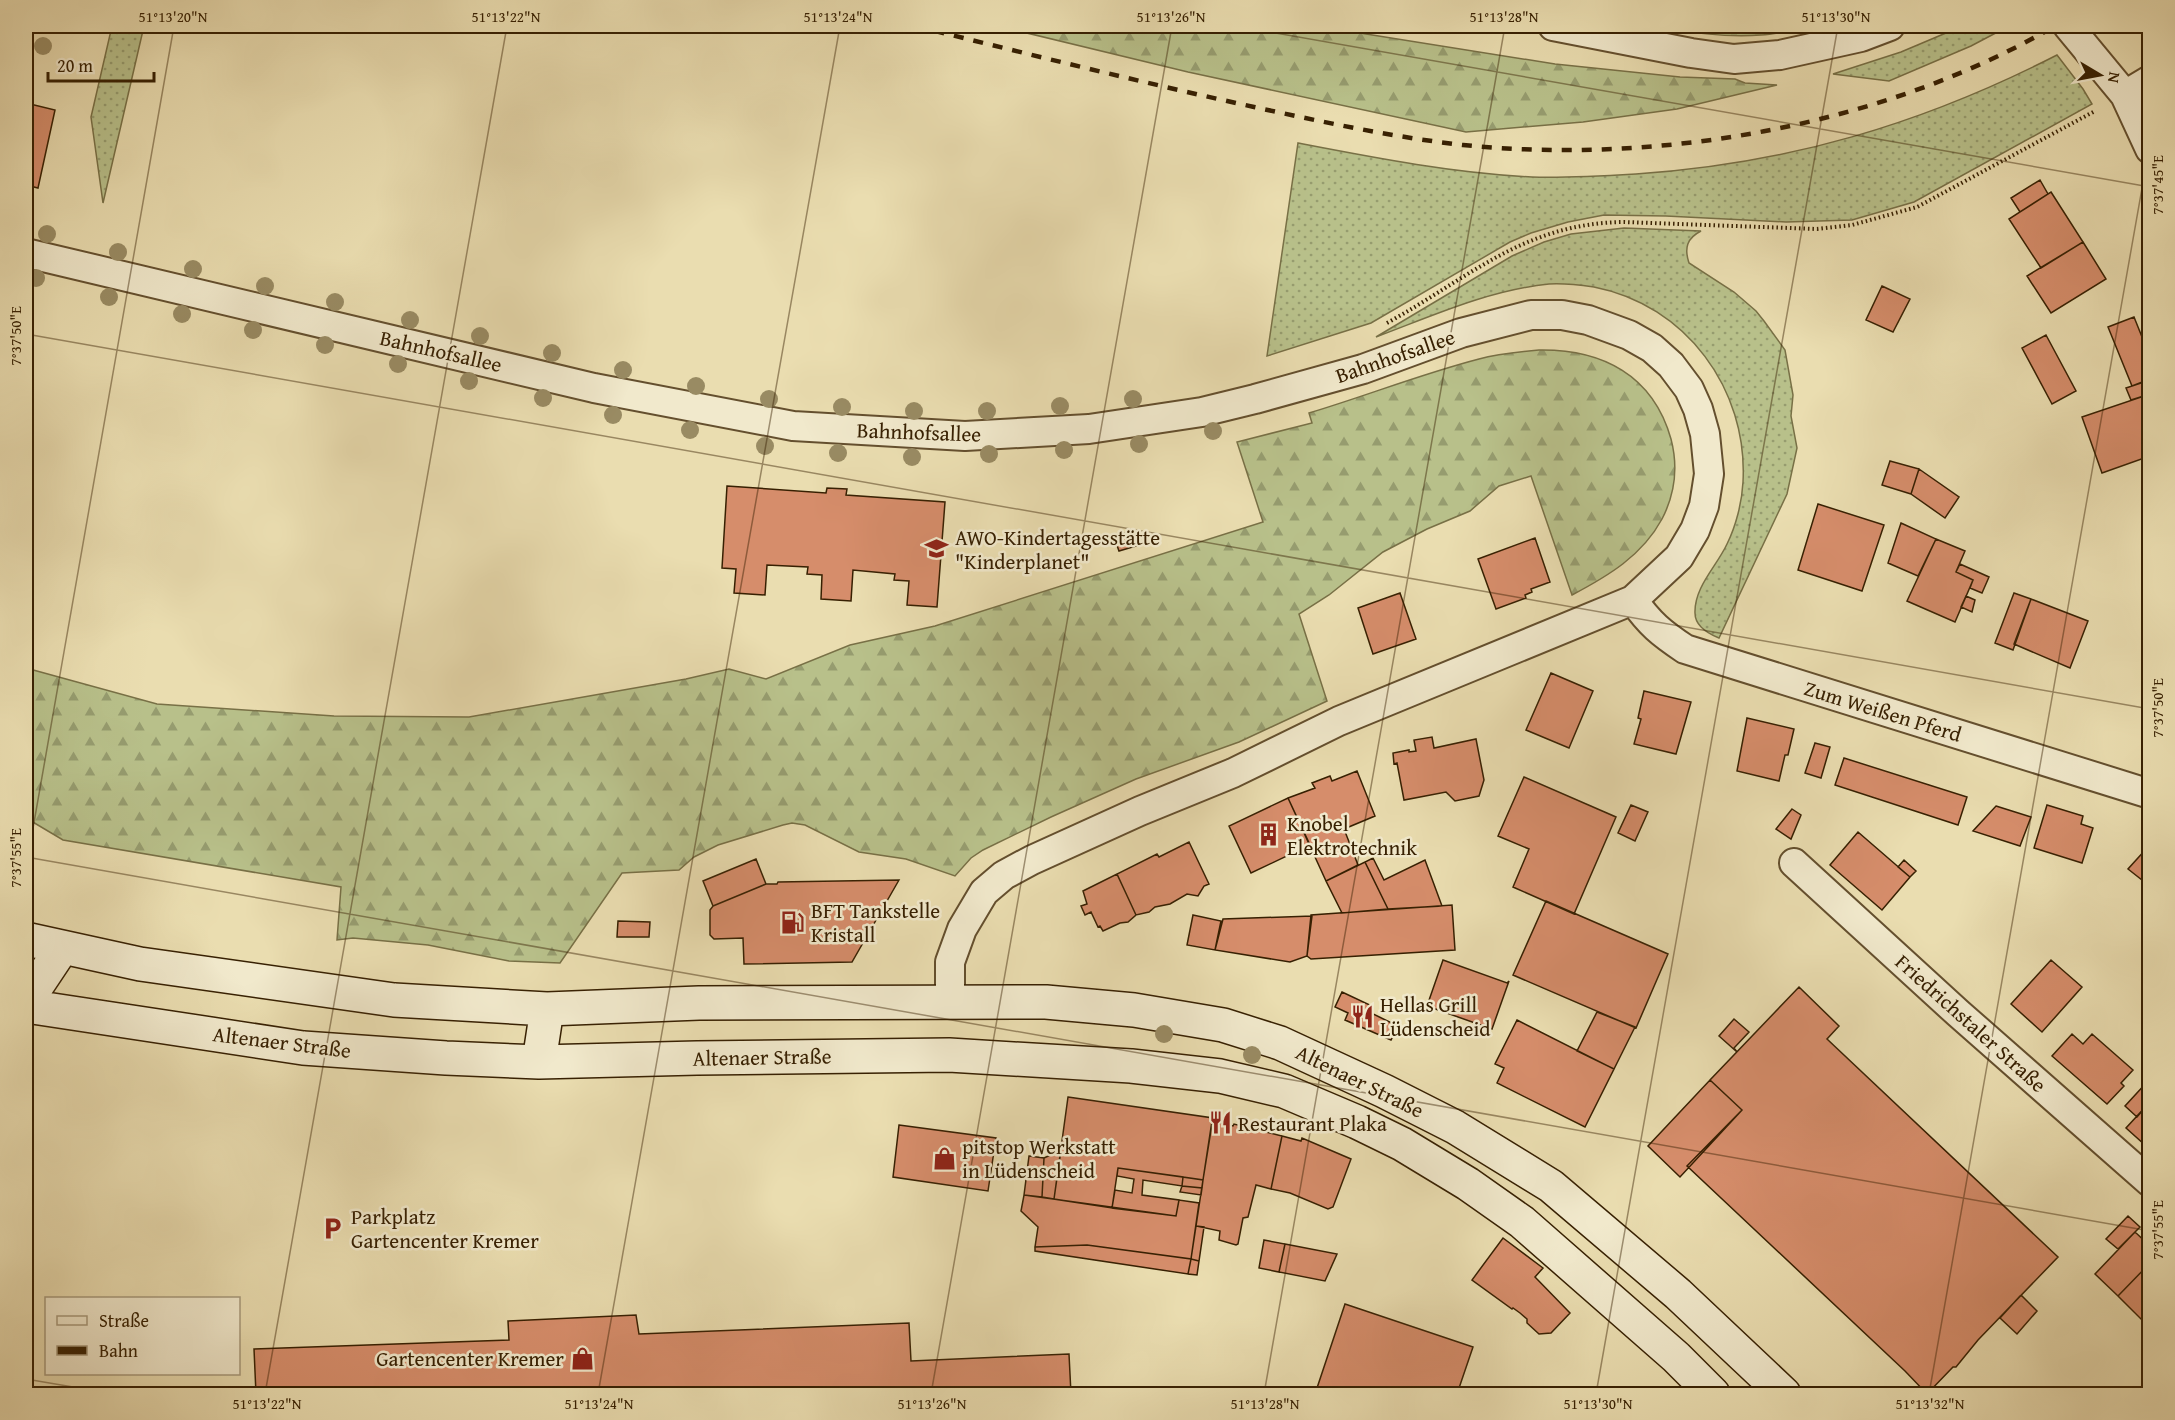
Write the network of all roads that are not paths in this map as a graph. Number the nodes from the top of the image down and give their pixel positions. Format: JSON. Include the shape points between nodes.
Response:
{"nodes":[{"id":1,"x":1553,"y":26,"type":"edge"},
{"id":2,"x":1890,"y":26,"type":"edge"},
{"id":3,"x":2074,"y":34,"type":"edge"},
{"id":4,"x":2150,"y":80,"type":"edge"},
{"id":5,"x":2125,"y":95,"type":"junction"},
{"id":6,"x":2150,"y":149,"type":"edge"},
{"id":7,"x":26,"y":253,"type":"edge"},
{"id":8,"x":1633,"y":600,"type":"junction"},
{"id":9,"x":2150,"y":794,"type":"edge"},
{"id":10,"x":1794,"y":863,"type":"dead end"},
{"id":11,"x":26,"y":939,"type":"edge"},
{"id":12,"x":62,"y":948,"type":"junction"},
{"id":13,"x":950,"y":1003,"type":"junction"},
{"id":14,"x":26,"y":1004,"type":"edge"},
{"id":15,"x":547,"y":1009,"type":"junction"},
{"id":16,"x":949,"y":1055,"type":"junction"},
{"id":17,"x":539,"y":1062,"type":"junction"},
{"id":18,"x":2150,"y":1182,"type":"edge"},
{"id":19,"x":1707,"y":1321,"type":"junction"},
{"id":20,"x":1676,"y":1357,"type":"junction"},
{"id":21,"x":1713,"y":1395,"type":"edge"},
{"id":22,"x":1784,"y":1395,"type":"edge"}],
"edges":[{"from":1,"to":2,"type":"street","via":[[1734,59],[1780,55],[1861,37]]},
{"from":3,"to":5,"type":"street"},
{"from":4,"to":5,"type":"street"},
{"from":5,"to":6,"type":"street"},
{"from":7,"to":8,"type":"street","name":"Bahnhofsallee","via":[[594,388],[793,426],[965,436],[1089,429],[1202,412],[1363,369],[1461,333],[1531,315],[1588,320],[1629,335],[1671,365],[1689,389],[1698,410],[1708,453],[1704,506],[1695,530],[1679,556]]},
{"from":8,"to":9,"type":"street","name":"Zum Weißen Pferd","via":[[1657,630],[1685,649]]},
{"from":8,"to":13,"type":"street","name":"Bahnhofsallee","via":[[1339,721],[1004,875],[984,892],[962,929],[950,962]]},
{"from":10,"to":18,"type":"street","name":"Friedrichstaler Straße"},
{"from":11,"to":12,"type":"main road","name":"Altenaer Straße"},
{"from":12,"to":14,"type":"main road","name":"Altenaer Straße"},
{"from":12,"to":15,"type":"main road","name":"Altenaer Straße","via":[[140,964],[394,1000]]},
{"from":13,"to":15,"type":"main road","name":"Altenaer Straße","via":[[699,1003]]},
{"from":13,"to":16,"type":"main road"},
{"from":13,"to":19,"type":"main road","name":"Altenaer Straße","via":[[1046,1002],[1134,1010],[1223,1025],[1280,1043],[1455,1127],[1551,1186]]},
{"from":14,"to":17,"type":"main road","name":"Altenaer Straße","via":[[303,1048]]},
{"from":15,"to":17,"type":"main road"},
{"from":16,"to":17,"type":"main road","name":"Altenaer Straße"},
{"from":16,"to":20,"type":"main road","name":"Altenaer Straße","via":[[1198,1073],[1284,1091],[1402,1144],[1468,1184],[1522,1222]]},
{"from":19,"to":20,"type":"main road"},
{"from":19,"to":22,"type":"main road","name":"Altenaer Straße"},
{"from":20,"to":21,"type":"main road","name":"Altenaer Straße"}]}
